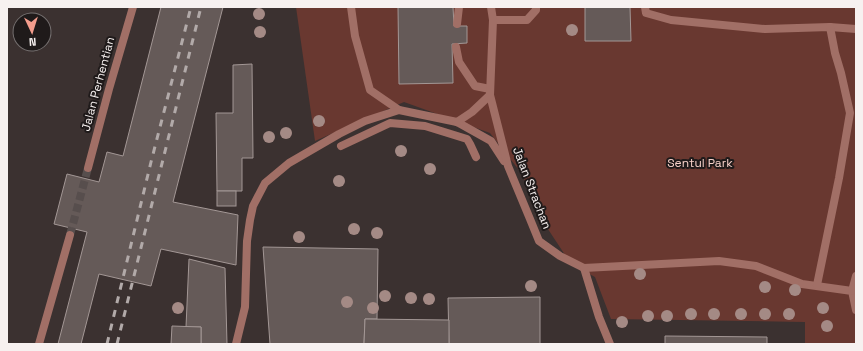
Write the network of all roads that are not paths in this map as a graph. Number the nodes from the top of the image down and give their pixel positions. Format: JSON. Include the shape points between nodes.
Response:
{"nodes":[{"id":1,"x":133,"y":7,"type":"edge"},
{"id":2,"x":351,"y":7,"type":"edge"},
{"id":3,"x":459,"y":7,"type":"edge"},
{"id":4,"x":491,"y":7,"type":"edge"},
{"id":5,"x":536,"y":7,"type":"edge"},
{"id":6,"x":645,"y":10,"type":"edge"},
{"id":7,"x":493,"y":20,"type":"junction"},
{"id":8,"x":457,"y":24,"type":"dead end"},
{"id":9,"x":830,"y":27,"type":"junction"},
{"id":10,"x":856,"y":29,"type":"edge"},
{"id":11,"x":456,"y":47,"type":"dead end"},
{"id":12,"x":490,"y":92,"type":"junction"},
{"id":13,"x":399,"y":110,"type":"junction"},
{"id":14,"x":457,"y":122,"type":"junction"},
{"id":15,"x":341,"y":146,"type":"dead end"},
{"id":16,"x":476,"y":157,"type":"dead end"},
{"id":17,"x":508,"y":166,"type":"junction"},
{"id":18,"x":88,"y":168,"type":"tunnel mouth"},
{"id":19,"x":70,"y":235,"type":"tunnel mouth"},
{"id":20,"x":584,"y":268,"type":"junction"},
{"id":21,"x":856,"y":276,"type":"edge"},
{"id":22,"x":817,"y":286,"type":"junction"},
{"id":23,"x":852,"y":291,"type":"junction"},
{"id":24,"x":856,"y":310,"type":"edge"},
{"id":25,"x":39,"y":344,"type":"edge"},
{"id":26,"x":236,"y":344,"type":"edge"},
{"id":27,"x":610,"y":344,"type":"edge"}],
"edges":[{"from":1,"to":18,"type":"street","name":"Jalan Perhentian","via":[[108,89]]},
{"from":2,"to":13,"type":"street","via":[[355,36],[370,90]]},
{"from":3,"to":8,"type":"street"},
{"from":4,"to":7,"type":"street","name":"Jalan Strachan"},
{"from":5,"to":7,"type":"street","via":[[527,20]]},
{"from":6,"to":9,"type":"street","via":[[671,20],[765,29]]},
{"from":7,"to":12,"type":"street","name":"Jalan Strachan"},
{"from":9,"to":10,"type":"street"},
{"from":9,"to":22,"type":"street","via":[[850,112]]},
{"from":11,"to":12,"type":"street","via":[[459,62],[475,86]]},
{"from":12,"to":14,"type":"street","via":[[472,112]]},
{"from":12,"to":17,"type":"street","name":"Jalan Strachan"},
{"from":13,"to":14,"type":"street"},
{"from":13,"to":26,"type":"street","via":[[365,121],[339,134],[289,163],[265,183],[253,206],[250,220],[245,307]]},
{"from":14,"to":17,"type":"street","via":[[491,141]]},
{"from":15,"to":16,"type":"street","via":[[390,123],[426,126],[467,139]]},
{"from":17,"to":20,"type":"street","name":"Jalan Strachan","via":[[540,241],[560,256]]},
{"from":19,"to":25,"type":"street"},
{"from":20,"to":22,"type":"street","via":[[719,261],[756,266],[802,284]]},
{"from":20,"to":27,"type":"street"},
{"from":21,"to":23,"type":"street"},
{"from":22,"to":23,"type":"street"},
{"from":23,"to":24,"type":"street"}]}
